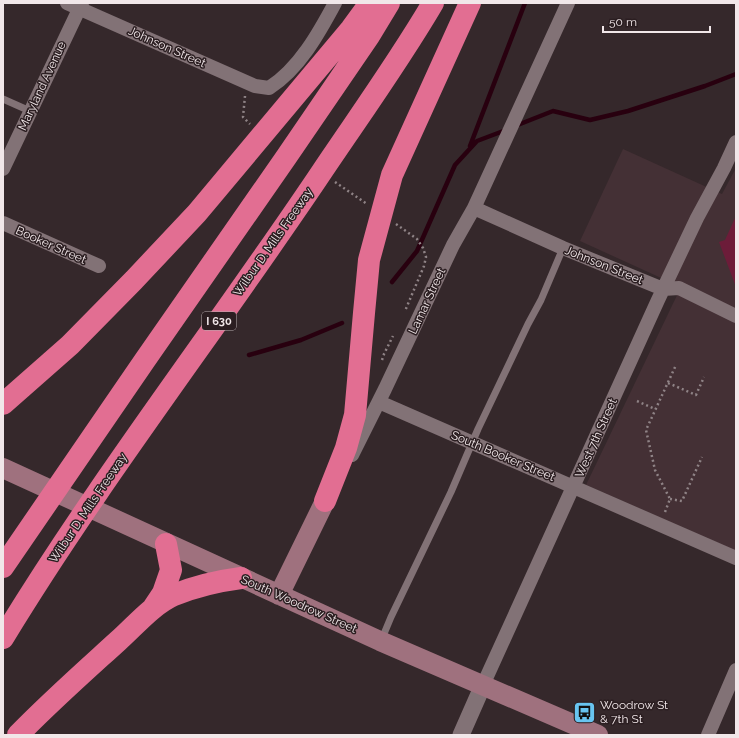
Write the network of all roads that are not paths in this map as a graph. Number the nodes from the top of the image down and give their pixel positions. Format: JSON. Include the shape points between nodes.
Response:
{"nodes":[{"id":1,"x":335,"y":3,"type":"edge"},
{"id":2,"x":370,"y":3,"type":"edge"},
{"id":3,"x":389,"y":3,"type":"edge"},
{"id":4,"x":433,"y":3,"type":"edge"},
{"id":5,"x":470,"y":3,"type":"edge"},
{"id":6,"x":568,"y":3,"type":"edge"},
{"id":7,"x":76,"y":5,"type":"edge"},
{"id":8,"x":3,"y":99,"type":"edge"},
{"id":9,"x":30,"y":112,"type":"junction"},
{"id":10,"x":736,"y":142,"type":"edge"},
{"id":11,"x":3,"y":169,"type":"edge"},
{"id":12,"x":474,"y":208,"type":"junction"},
{"id":13,"x":3,"y":223,"type":"edge"},
{"id":14,"x":563,"y":248,"type":"junction"},
{"id":15,"x":100,"y":266,"type":"dead end"},
{"id":16,"x":663,"y":288,"type":"junction"},
{"id":17,"x":736,"y":316,"type":"edge"},
{"id":18,"x":379,"y":402,"type":"junction"},
{"id":19,"x":3,"y":404,"type":"edge"},
{"id":20,"x":472,"y":443,"type":"junction"},
{"id":21,"x":3,"y":468,"type":"edge"},
{"id":22,"x":574,"y":487,"type":"junction"},
{"id":23,"x":325,"y":501,"type":"junction"},
{"id":24,"x":166,"y":544,"type":"junction"},
{"id":25,"x":736,"y":558,"type":"edge"},
{"id":26,"x":3,"y":567,"type":"edge"},
{"id":27,"x":241,"y":578,"type":"junction"},
{"id":28,"x":279,"y":595,"type":"junction"},
{"id":29,"x":150,"y":612,"type":"junction"},
{"id":30,"x":3,"y":638,"type":"edge"},
{"id":31,"x":380,"y":641,"type":"junction"},
{"id":32,"x":736,"y":670,"type":"edge"},
{"id":33,"x":483,"y":685,"type":"junction"},
{"id":34,"x":592,"y":734,"type":"edge"},
{"id":35,"x":18,"y":735,"type":"edge"},
{"id":36,"x":461,"y":735,"type":"edge"},
{"id":37,"x":708,"y":735,"type":"edge"}],
"edges":[{"from":1,"to":7,"type":"street","name":"Johnson Street","via":[[305,52],[284,77],[269,88],[245,81]]},
{"from":2,"to":19,"type":"highway","via":[[197,213],[70,345]]},
{"from":3,"to":26,"type":"highway","via":[[287,156]]},
{"from":4,"to":30,"type":"highway","name":"Wilbur D. Mills Freeway","number":"I 630","via":[[385,80],[85,511]]},
{"from":5,"to":23,"type":"highway","via":[[392,175],[370,260],[355,415],[346,448]]},
{"from":6,"to":12,"type":"street","name":"Lamar Street"},
{"from":7,"to":9,"type":"street","name":"Maryland Avenue"},
{"from":8,"to":9,"type":"lane"},
{"from":9,"to":11,"type":"street","name":"Maryland Avenue"},
{"from":10,"to":16,"type":"street","name":"West 7th Street"},
{"from":12,"to":14,"type":"street","name":"Johnson Street"},
{"from":12,"to":18,"type":"street","name":"Lamar Street","via":[[453,245]]},
{"from":13,"to":15,"type":"street","name":"Booker Street"},
{"from":14,"to":16,"type":"street","name":"Johnson Street"},
{"from":14,"to":20,"type":"lane","via":[[541,300]]},
{"from":16,"to":17,"type":"street","name":"Johnson Street","via":[[678,288]]},
{"from":16,"to":22,"type":"street","name":"West 7th Street"},
{"from":18,"to":20,"type":"street","name":"South Booker Street"},
{"from":18,"to":23,"type":"street","name":"Lamar Street","via":[[346,467]]},
{"from":20,"to":22,"type":"street","name":"South Booker Street"},
{"from":20,"to":31,"type":"lane"},
{"from":21,"to":24,"type":"main road","name":"South Woodrow Street"},
{"from":22,"to":25,"type":"street","name":"South Booker Street"},
{"from":22,"to":33,"type":"street","name":"West 7th Street"},
{"from":23,"to":28,"type":"main road","name":"Lamar Street"},
{"from":24,"to":27,"type":"main road","name":"South Woodrow Street"},
{"from":24,"to":29,"type":"highway","via":[[171,570],[163,593]]},
{"from":27,"to":28,"type":"main road","name":"South Woodrow Street"},
{"from":27,"to":29,"type":"highway","via":[[208,583],[174,596]]},
{"from":28,"to":31,"type":"main road","name":"South Woodrow Street"},
{"from":29,"to":35,"type":"highway","via":[[83,671]]},
{"from":31,"to":33,"type":"main road","name":"South Woodrow Street"},
{"from":32,"to":37,"type":"street"},
{"from":33,"to":34,"type":"main road","name":"South Woodrow Street"},
{"from":33,"to":36,"type":"street","name":"West 7th Street"}]}
